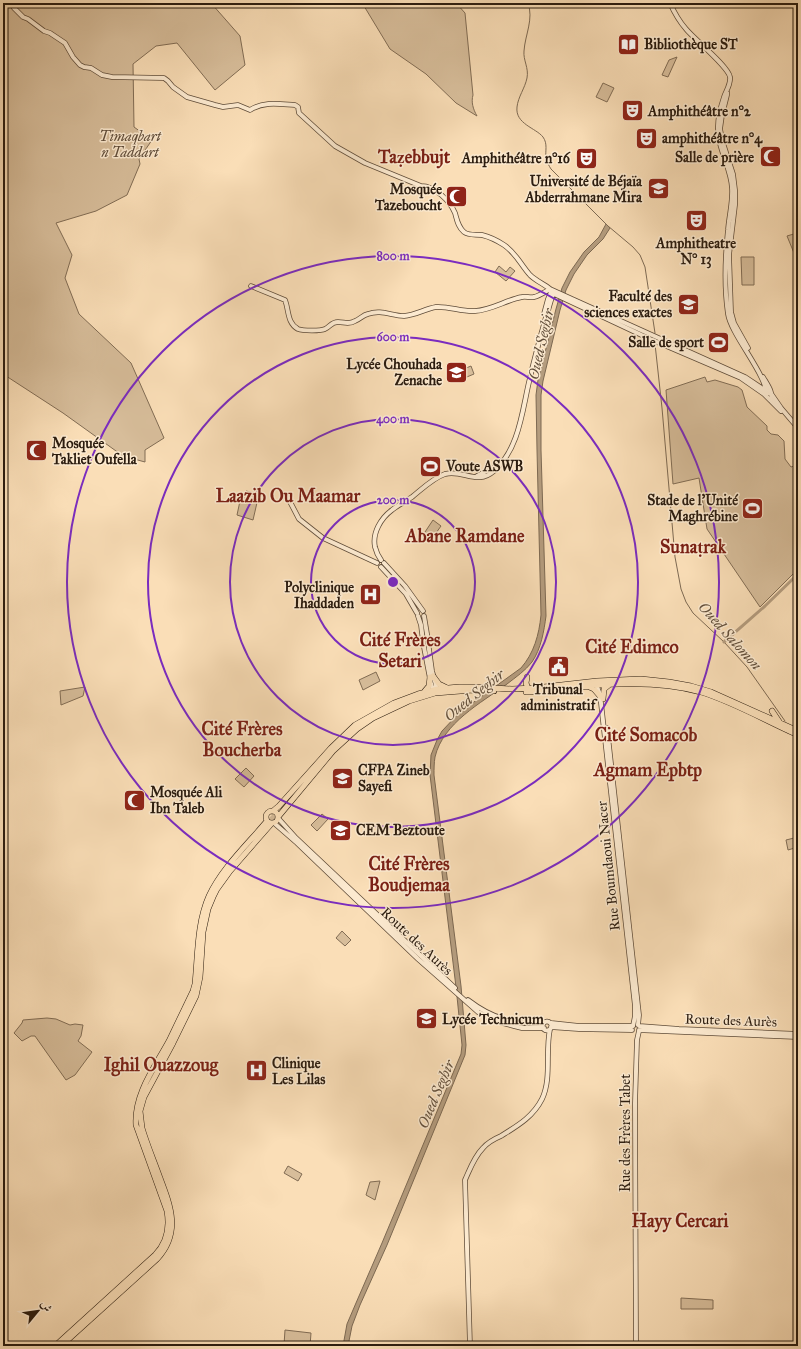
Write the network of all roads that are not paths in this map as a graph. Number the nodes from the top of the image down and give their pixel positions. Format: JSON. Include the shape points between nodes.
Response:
{"nodes":[{"id":1,"x":12,"y":3,"type":"edge"},
{"id":2,"x":670,"y":3,"type":"edge"},
{"id":3,"x":730,"y":166,"type":"junction"},
{"id":4,"x":251,"y":286,"type":"dead end"},
{"id":5,"x":553,"y":292,"type":"junction"},
{"id":6,"x":658,"y":340,"type":"junction"},
{"id":7,"x":762,"y":381,"type":"junction"},
{"id":8,"x":757,"y":385,"type":"junction"},
{"id":9,"x":766,"y":393,"type":"junction"},
{"id":10,"x":772,"y":395,"type":"junction"},
{"id":11,"x":771,"y":401,"type":"junction"},
{"id":12,"x":798,"y":428,"type":"edge"},
{"id":13,"x":798,"y":431,"type":"edge"},
{"id":14,"x":287,"y":496,"type":"dead end"},
{"id":15,"x":381,"y":563,"type":"junction"},
{"id":16,"x":423,"y":613,"type":"junction"},
{"id":17,"x":418,"y":615,"type":"junction"},
{"id":18,"x":425,"y":641,"type":"junction"},
{"id":19,"x":432,"y":676,"type":"junction"},
{"id":20,"x":527,"y":678,"type":"dead end"},
{"id":21,"x":597,"y":683,"type":"junction"},
{"id":22,"x":614,"y":684,"type":"junction"},
{"id":23,"x":586,"y":686,"type":"junction"},
{"id":24,"x":448,"y":688,"type":"junction"},
{"id":25,"x":490,"y":689,"type":"junction"},
{"id":26,"x":528,"y":689,"type":"junction"},
{"id":27,"x":512,"y":690,"type":"junction"},
{"id":28,"x":435,"y":691,"type":"junction"},
{"id":29,"x":423,"y":693,"type":"junction"},
{"id":30,"x":602,"y":697,"type":"junction"},
{"id":31,"x":772,"y":711,"type":"dead end"},
{"id":32,"x":780,"y":723,"type":"junction"},
{"id":33,"x":798,"y":731,"type":"edge"},
{"id":34,"x":798,"y":735,"type":"edge"},
{"id":35,"x":316,"y":768,"type":"junction"},
{"id":36,"x":272,"y":811,"type":"junction"},
{"id":37,"x":279,"y":811,"type":"tunnel mouth"},
{"id":38,"x":273,"y":821,"type":"junction"},
{"id":39,"x":229,"y":869,"type":"junction"},
{"id":40,"x":551,"y":1026,"type":"junction"},
{"id":41,"x":544,"y":1027,"type":"junction"},
{"id":42,"x":636,"y":1028,"type":"junction"},
{"id":43,"x":725,"y":1032,"type":"junction"},
{"id":44,"x":798,"y":1034,"type":"edge"},
{"id":45,"x":798,"y":1037,"type":"edge"},
{"id":46,"x":548,"y":1042,"type":"junction"},
{"id":47,"x":55,"y":1346,"type":"edge"},
{"id":48,"x":61,"y":1346,"type":"edge"},
{"id":49,"x":470,"y":1346,"type":"edge"},
{"id":50,"x":636,"y":1346,"type":"edge"}],
"edges":[{"from":1,"to":5,"type":"street","via":[[23,17],[65,43],[80,65],[102,74],[112,77],[164,78],[187,97],[223,106],[238,105],[250,110],[264,104],[295,105],[299,113],[316,130],[355,159],[431,188],[452,206],[458,225],[464,232],[492,238],[503,244],[512,251],[532,277]]},
{"from":2,"to":3,"type":"street","via":[[687,30],[728,72],[730,81],[719,114],[718,129],[720,144]]},
{"from":3,"to":7,"type":"street","via":[[732,189],[725,259],[728,315]]},
{"from":3,"to":10,"type":"street","via":[[736,198],[729,255],[732,316]]},
{"from":4,"to":5,"type":"street","via":[[284,300],[293,325],[307,332],[324,330],[333,323],[355,322],[375,312],[402,316],[438,307],[484,310],[522,297]]},
{"from":5,"to":6,"type":"street"},
{"from":5,"to":15,"type":"street","via":[[528,375],[512,441],[504,457],[494,467],[474,478],[454,473],[444,475],[391,510],[379,524],[375,534],[375,547]]},
{"from":6,"to":8,"type":"street"},
{"from":6,"to":9,"type":"street"},
{"from":7,"to":8,"type":"street"},
{"from":7,"to":9,"type":"street"},
{"from":8,"to":9,"type":"street"},
{"from":9,"to":10,"type":"street"},
{"from":9,"to":11,"type":"street"},
{"from":10,"to":11,"type":"street"},
{"from":10,"to":12,"type":"street"},
{"from":11,"to":13,"type":"street"},
{"from":14,"to":15,"type":"street","via":[[299,519],[322,538]]},
{"from":15,"to":16,"type":"street","via":[[405,586]]},
{"from":15,"to":17,"type":"street","via":[[406,594]]},
{"from":16,"to":17,"type":"street","via":[[419,610]]},
{"from":16,"to":18,"type":"street"},
{"from":17,"to":18,"type":"street"},
{"from":18,"to":19,"type":"street"},
{"from":19,"to":24,"type":"main road","via":[[439,684]]},
{"from":19,"to":28,"type":"street"},
{"from":19,"to":29,"type":"main road"},
{"from":20,"to":26,"type":"main road"},
{"from":21,"to":22,"type":"main road"},
{"from":21,"to":23,"type":"main road"},
{"from":21,"to":26,"type":"main road"},
{"from":21,"to":30,"type":"street","name":"Rue Boumdaoui Nacer"},
{"from":21,"to":32,"type":"main road","via":[[641,680],[675,682],[728,698]]},
{"from":22,"to":30,"type":"main road","via":[[606,686]]},
{"from":22,"to":34,"type":"main road","via":[[658,684],[695,691],[727,702]]},
{"from":23,"to":27,"type":"main road","via":[[540,692]]},
{"from":23,"to":30,"type":"main road","via":[[594,689]]},
{"from":24,"to":25,"type":"main road"},
{"from":24,"to":28,"type":"main road"},
{"from":25,"to":27,"type":"main road"},
{"from":25,"to":28,"type":"main road"},
{"from":26,"to":27,"type":"main road"},
{"from":28,"to":29,"type":"main road"},
{"from":28,"to":35,"type":"main road","via":[[396,706],[357,728]]},
{"from":29,"to":35,"type":"main road","via":[[394,703],[356,725],[337,742]]},
{"from":30,"to":42,"type":"street","name":"Rue Boumdaoui Nacer","via":[[639,1018]]},
{"from":31,"to":32,"type":"main road"},
{"from":32,"to":33,"type":"main road"},
{"from":35,"to":36,"type":"main road"},
{"from":35,"to":37,"type":"main road"},
{"from":35,"to":38,"type":"main road"},
{"from":36,"to":38,"type":"main road","via":[[276,812]]},
{"from":36,"to":38,"type":"main road","via":[[266,814],[266,818]]},
{"from":38,"to":39,"type":"main road"},
{"from":38,"to":39,"type":"main road"},
{"from":38,"to":41,"type":"street","name":"Route des Aurès","via":[[417,958],[464,998],[496,1017]]},
{"from":39,"to":47,"type":"main road","via":[[220,878],[209,897],[202,917],[193,991],[141,1094],[136,1110],[138,1133],[167,1211],[167,1237],[155,1255]]},
{"from":39,"to":48,"type":"main road","via":[[207,913],[196,996],[141,1104],[142,1128],[170,1209],[170,1239],[157,1259]]},
{"from":40,"to":41,"type":"street","via":[[546,1030]]},
{"from":40,"to":41,"type":"street","via":[[547,1021]]},
{"from":40,"to":42,"type":"street","name":"Route des Aurès","via":[[579,1030]]},
{"from":40,"to":46,"type":"street"},
{"from":41,"to":46,"type":"street"},
{"from":42,"to":43,"type":"street","name":"Route des Aurès"},
{"from":42,"to":50,"type":"street","name":"Rue des Frères Tabet"},
{"from":43,"to":44,"type":"street","name":"Route des Aurès"},
{"from":43,"to":45,"type":"street","name":"Route des Aurès"},
{"from":46,"to":49,"type":"street","via":[[547,1082],[540,1103],[523,1123],[483,1147],[465,1180]]}]}
